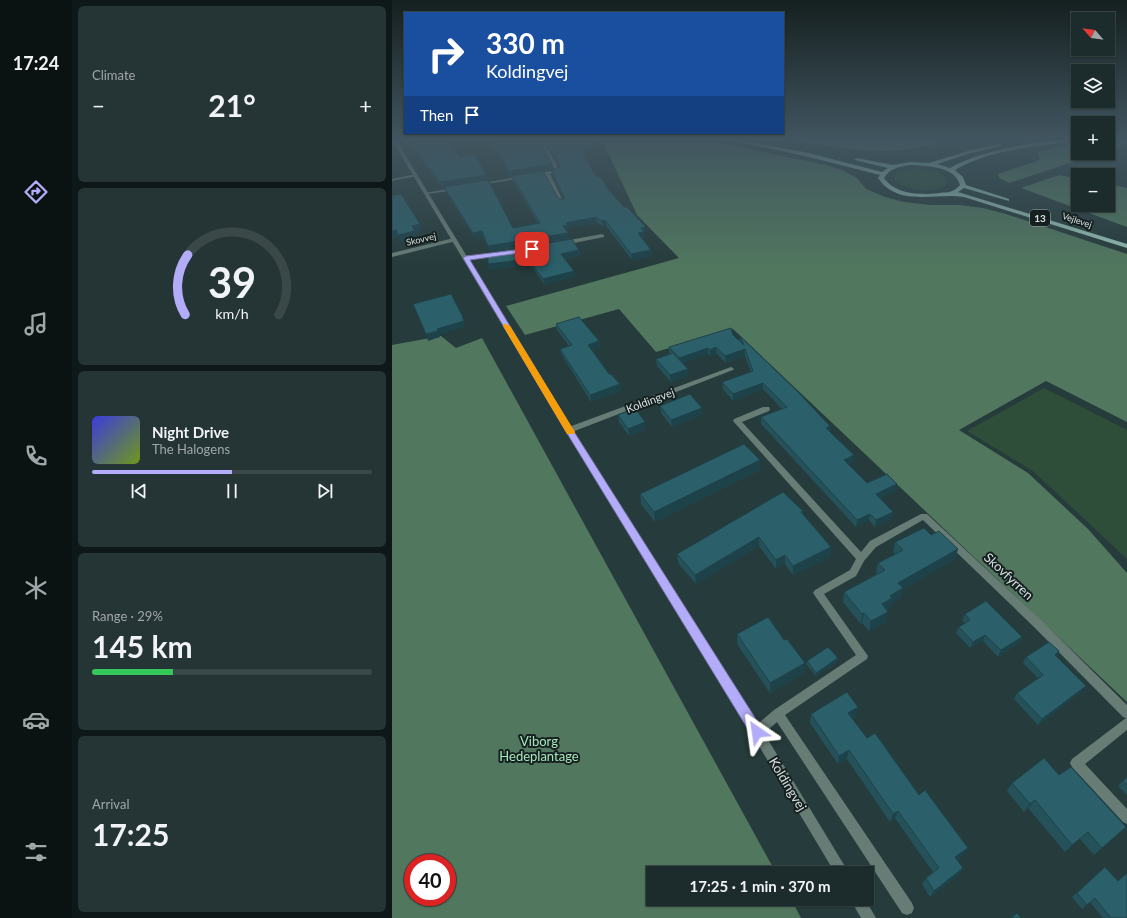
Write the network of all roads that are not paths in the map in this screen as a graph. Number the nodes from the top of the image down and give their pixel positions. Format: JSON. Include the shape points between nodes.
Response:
{"nodes":[{"id":1,"x":420,"y":183,"type":"edge"},
{"id":2,"x":490,"y":183,"type":"edge"},
{"id":3,"x":552,"y":183,"type":"edge"},
{"id":4,"x":884,"y":183,"type":"edge"},
{"id":5,"x":964,"y":183,"type":"edge"},
{"id":6,"x":471,"y":186,"type":"edge"},
{"id":7,"x":963,"y":186,"type":"junction"},
{"id":8,"x":464,"y":187,"type":"edge"},
{"id":9,"x":953,"y":193,"type":"junction"},
{"id":10,"x":426,"y":194,"type":"junction"},
{"id":11,"x":1011,"y":201,"type":"dead end"},
{"id":12,"x":562,"y":203,"type":"edge"},
{"id":13,"x":1090,"y":227,"type":"dead end"},
{"id":14,"x":602,"y":236,"type":"dead end"},
{"id":15,"x":454,"y":240,"type":"junction"},
{"id":16,"x":1127,"y":240,"type":"edge"},
{"id":17,"x":555,"y":245,"type":"edge"},
{"id":18,"x":1127,"y":246,"type":"edge"},
{"id":19,"x":503,"y":253,"type":"edge"},
{"id":20,"x":392,"y":255,"type":"edge"},
{"id":21,"x":466,"y":258,"type":"junction"},
{"id":22,"x":731,"y":369,"type":"dead end"},
{"id":23,"x":766,"y":409,"type":"dead end"},
{"id":24,"x":569,"y":430,"type":"junction"},
{"id":25,"x":861,"y":558,"type":"junction"},
{"id":26,"x":1127,"y":713,"type":"edge"},
{"id":27,"x":778,"y":714,"type":"junction"},
{"id":28,"x":1127,"y":723,"type":"edge"},
{"id":29,"x":757,"y":732,"type":"junction"},
{"id":30,"x":1127,"y":818,"type":"edge"},
{"id":31,"x":838,"y":866,"type":"edge"},
{"id":32,"x":861,"y":906,"type":"edge"},
{"id":33,"x":907,"y":908,"type":"dead end"},
{"id":34,"x":869,"y":918,"type":"edge"}],
"edges":[{"from":1,"to":10,"type":"street","name":"Koldingvej"},
{"from":2,"to":6,"type":"street"},
{"from":3,"to":12,"type":"street"},
{"from":4,"to":9,"type":"main road","number":"13","via":[[907,194],[936,196]]},
{"from":5,"to":7,"type":"main road"},
{"from":7,"to":9,"type":"main road","number":"13"},
{"from":7,"to":11,"type":"main road"},
{"from":8,"to":10,"type":"street"},
{"from":9,"to":18,"type":"main road","name":"Vejlevej","number":"13","via":[[1001,205]]},
{"from":10,"to":15,"type":"street","name":"Koldingvej"},
{"from":13,"to":16,"type":"main road","name":"Vejlevej"},
{"from":14,"to":17,"type":"street"},
{"from":15,"to":20,"type":"street","name":"Skovvej"},
{"from":15,"to":21,"type":"street","name":"Koldingvej"},
{"from":19,"to":21,"type":"street"},
{"from":21,"to":24,"type":"street","name":"Koldingvej"},
{"from":22,"to":24,"type":"street","name":"Koldingvej"},
{"from":23,"to":25,"type":"street","via":[[737,421]]},
{"from":24,"to":29,"type":"street","name":"Koldingvej"},
{"from":25,"to":26,"type":"street","name":"Skovfyrren","via":[[872,544],[924,516]]},
{"from":25,"to":27,"type":"street","name":"Skovfyrren","via":[[853,573],[818,593],[863,656]]},
{"from":27,"to":29,"type":"street","name":"Skovfyrren"},
{"from":27,"to":33,"type":"street"},
{"from":28,"to":30,"type":"street","via":[[1076,763]]},
{"from":29,"to":31,"type":"street","name":"Koldingvej"},
{"from":32,"to":34,"type":"street"}]}
